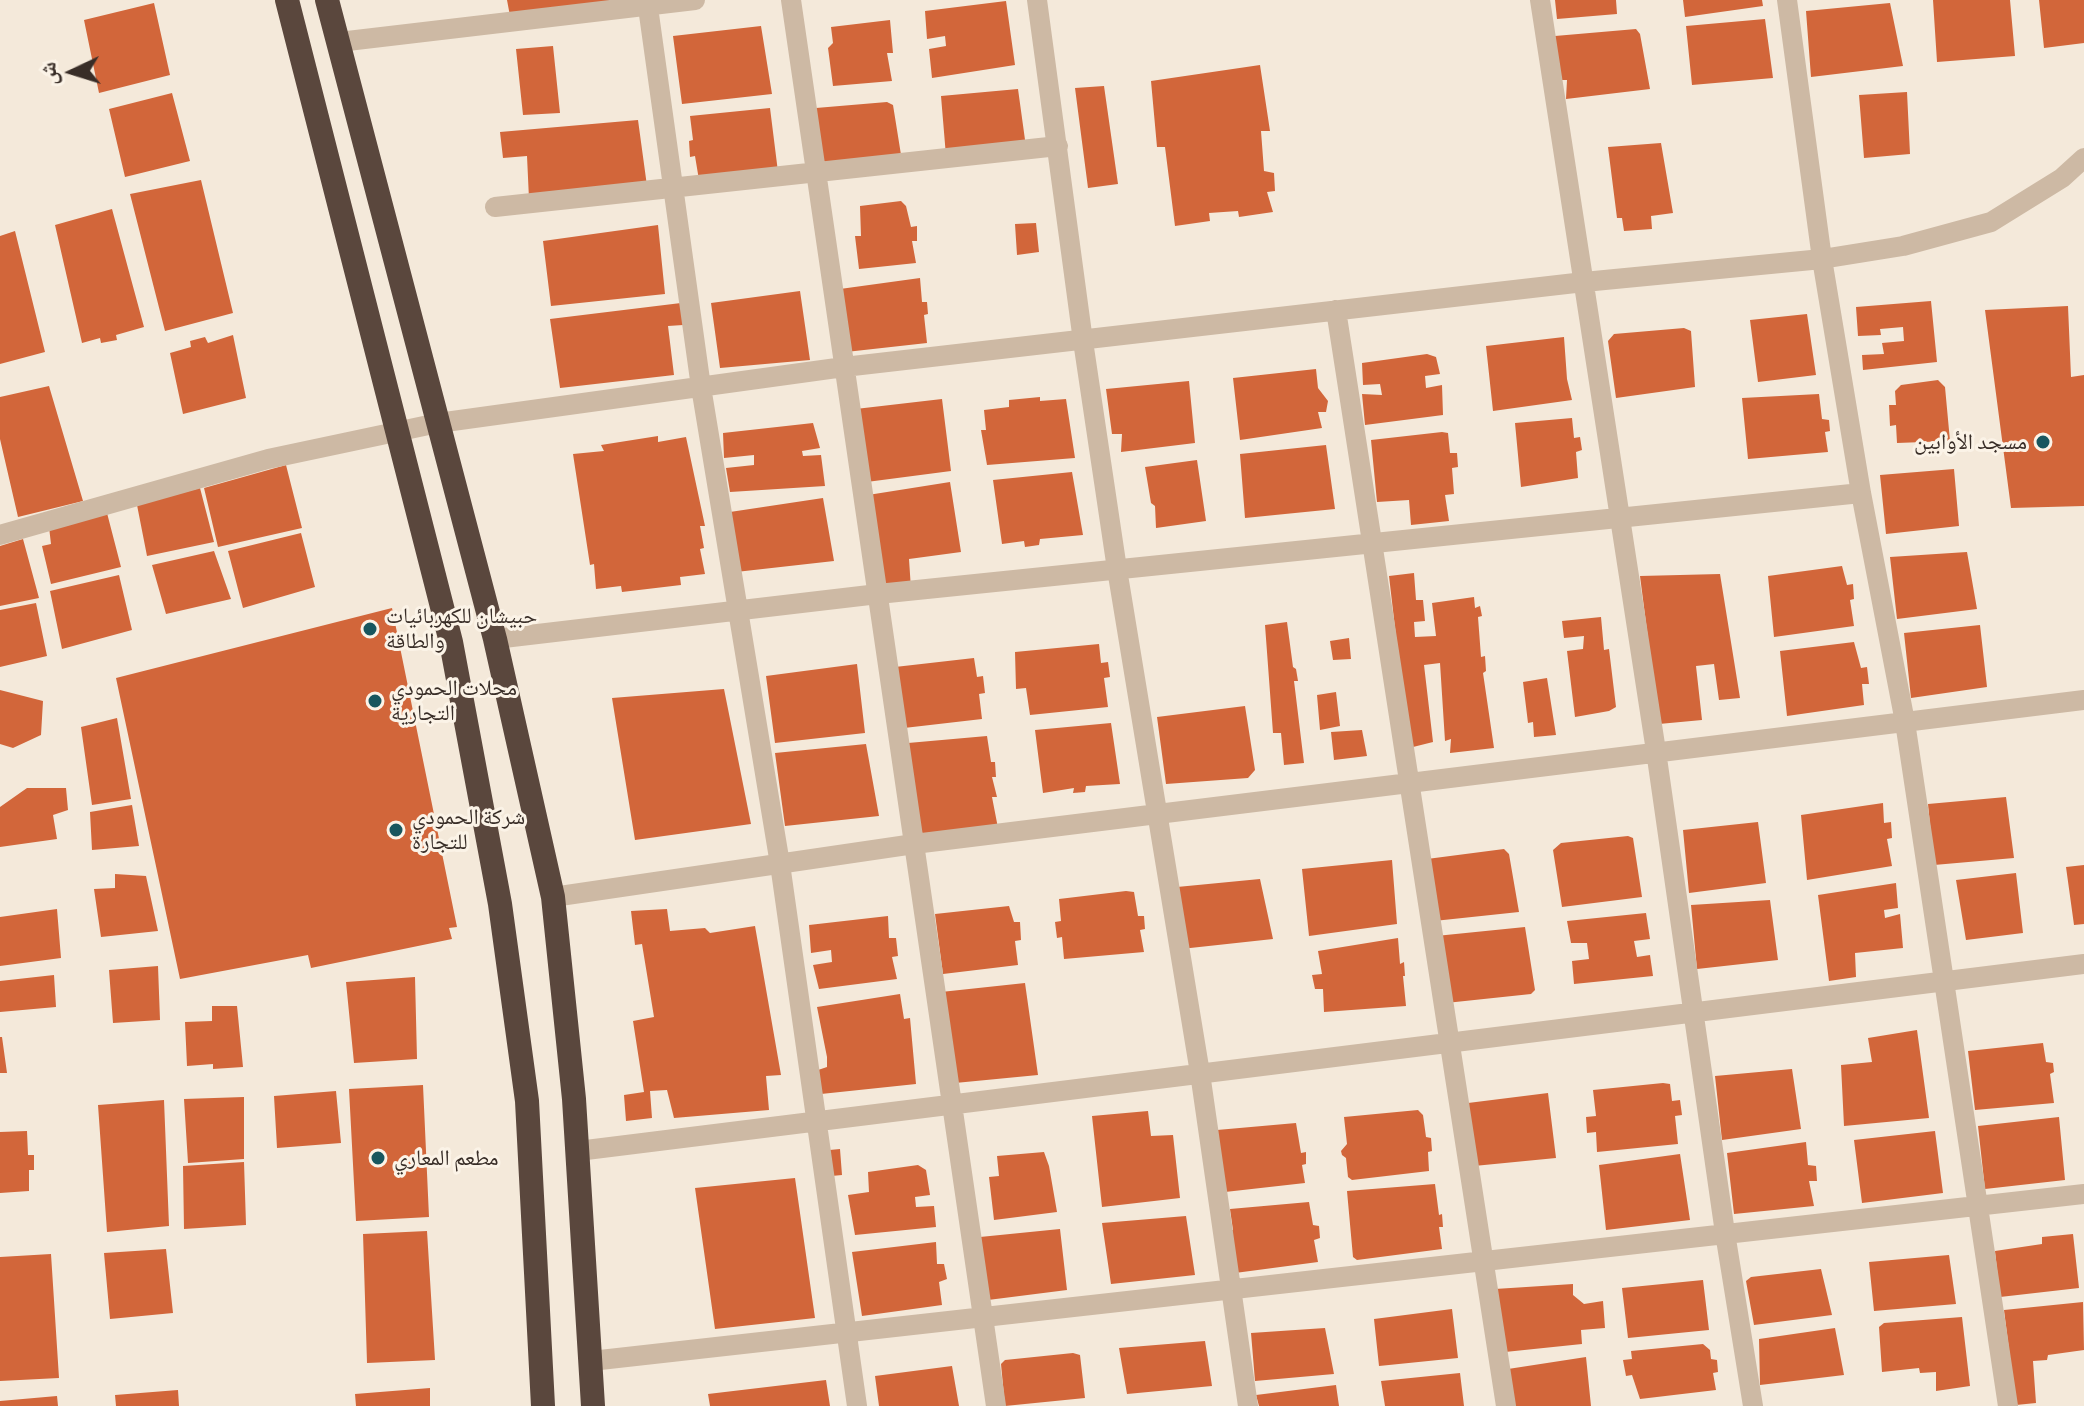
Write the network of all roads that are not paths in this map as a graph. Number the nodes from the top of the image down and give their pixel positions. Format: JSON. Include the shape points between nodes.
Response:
{"nodes":[{"id":1,"x":287,"y":0,"type":"edge"},
{"id":2,"x":327,"y":0,"type":"edge"},
{"id":3,"x":695,"y":0,"type":"edge"},
{"id":4,"x":791,"y":0,"type":"edge"},
{"id":5,"x":1037,"y":0,"type":"edge"},
{"id":6,"x":1540,"y":0,"type":"edge"},
{"id":7,"x":1787,"y":0,"type":"edge"},
{"id":8,"x":647,"y":3,"type":"edge"},
{"id":9,"x":339,"y":42,"type":"junction"},
{"id":10,"x":1058,"y":146,"type":"junction"},
{"id":11,"x":2084,"y":158,"type":"edge"},
{"id":12,"x":816,"y":173,"type":"junction"},
{"id":13,"x":671,"y":188,"type":"junction"},
{"id":14,"x":495,"y":207,"type":"dead end"},
{"id":15,"x":1822,"y":259,"type":"junction"},
{"id":16,"x":1584,"y":282,"type":"junction"},
{"id":17,"x":1336,"y":310,"type":"junction"},
{"id":18,"x":1083,"y":341,"type":"junction"},
{"id":19,"x":844,"y":367,"type":"junction"},
{"id":20,"x":701,"y":387,"type":"junction"},
{"id":21,"x":438,"y":423,"type":"junction"},
{"id":22,"x":395,"y":430,"type":"junction"},
{"id":23,"x":1861,"y":493,"type":"junction"},
{"id":24,"x":1620,"y":516,"type":"junction"},
{"id":25,"x":0,"y":535,"type":"edge"},
{"id":26,"x":1372,"y":543,"type":"junction"},
{"id":27,"x":1117,"y":569,"type":"junction"},
{"id":28,"x":878,"y":594,"type":"junction"},
{"id":29,"x":738,"y":611,"type":"junction"},
{"id":30,"x":495,"y":639,"type":"junction"},
{"id":31,"x":2084,"y":700,"type":"edge"},
{"id":32,"x":1905,"y":722,"type":"junction"},
{"id":33,"x":1656,"y":751,"type":"junction"},
{"id":34,"x":1408,"y":784,"type":"junction"},
{"id":35,"x":1157,"y":815,"type":"junction"},
{"id":36,"x":914,"y":844,"type":"junction"},
{"id":37,"x":780,"y":864,"type":"junction"},
{"id":38,"x":553,"y":897,"type":"junction"},
{"id":39,"x":2084,"y":964,"type":"edge"},
{"id":40,"x":1943,"y":981,"type":"junction"},
{"id":41,"x":1694,"y":1012,"type":"junction"},
{"id":42,"x":1449,"y":1043,"type":"junction"},
{"id":43,"x":1200,"y":1073,"type":"junction"},
{"id":44,"x":952,"y":1105,"type":"junction"},
{"id":45,"x":819,"y":1121,"type":"junction"},
{"id":46,"x":578,"y":1151,"type":"junction"},
{"id":47,"x":2084,"y":1194,"type":"edge"},
{"id":48,"x":1976,"y":1206,"type":"junction"},
{"id":49,"x":1725,"y":1233,"type":"junction"},
{"id":50,"x":1483,"y":1261,"type":"junction"},
{"id":51,"x":1231,"y":1289,"type":"junction"},
{"id":52,"x":983,"y":1316,"type":"junction"},
{"id":53,"x":847,"y":1332,"type":"junction"},
{"id":54,"x":591,"y":1361,"type":"junction"},
{"id":55,"x":543,"y":1406,"type":"edge"},
{"id":56,"x":593,"y":1406,"type":"edge"},
{"id":57,"x":857,"y":1406,"type":"edge"},
{"id":58,"x":996,"y":1406,"type":"edge"},
{"id":59,"x":1248,"y":1406,"type":"edge"},
{"id":60,"x":1506,"y":1406,"type":"edge"},
{"id":61,"x":1753,"y":1406,"type":"edge"},
{"id":62,"x":2008,"y":1406,"type":"edge"}],
"edges":[{"from":1,"to":22,"type":"highway"},
{"from":2,"to":9,"type":"highway"},
{"from":3,"to":8,"type":"street"},
{"from":4,"to":12,"type":"street"},
{"from":5,"to":10,"type":"street"},
{"from":6,"to":16,"type":"street"},
{"from":7,"to":15,"type":"street"},
{"from":8,"to":9,"type":"street"},
{"from":8,"to":13,"type":"street"},
{"from":9,"to":21,"type":"highway"},
{"from":10,"to":12,"type":"street"},
{"from":10,"to":18,"type":"street"},
{"from":11,"to":15,"type":"street","via":[[2062,178],[1991,222],[1903,246]]},
{"from":12,"to":13,"type":"street"},
{"from":12,"to":19,"type":"street"},
{"from":13,"to":14,"type":"street"},
{"from":13,"to":20,"type":"street"},
{"from":15,"to":16,"type":"street"},
{"from":15,"to":23,"type":"street"},
{"from":16,"to":17,"type":"street"},
{"from":16,"to":24,"type":"street"},
{"from":17,"to":18,"type":"street"},
{"from":17,"to":26,"type":"street"},
{"from":18,"to":19,"type":"street"},
{"from":18,"to":27,"type":"street"},
{"from":19,"to":20,"type":"street"},
{"from":19,"to":28,"type":"street"},
{"from":20,"to":21,"type":"street"},
{"from":20,"to":29,"type":"street"},
{"from":21,"to":22,"type":"street"},
{"from":21,"to":30,"type":"highway"},
{"from":22,"to":25,"type":"street","via":[[268,459]]},
{"from":22,"to":55,"type":"highway","via":[[451,642],[500,904],[527,1101]]},
{"from":23,"to":24,"type":"street"},
{"from":23,"to":32,"type":"street"},
{"from":24,"to":26,"type":"street"},
{"from":24,"to":33,"type":"street"},
{"from":26,"to":27,"type":"street"},
{"from":26,"to":34,"type":"street"},
{"from":27,"to":28,"type":"street"},
{"from":27,"to":35,"type":"street"},
{"from":28,"to":29,"type":"street"},
{"from":28,"to":36,"type":"street"},
{"from":29,"to":30,"type":"street"},
{"from":29,"to":37,"type":"street"},
{"from":30,"to":38,"type":"highway"},
{"from":31,"to":32,"type":"street"},
{"from":32,"to":33,"type":"street"},
{"from":32,"to":40,"type":"street"},
{"from":33,"to":34,"type":"street"},
{"from":33,"to":41,"type":"street"},
{"from":34,"to":35,"type":"street"},
{"from":34,"to":42,"type":"street"},
{"from":35,"to":36,"type":"street"},
{"from":35,"to":43,"type":"street"},
{"from":36,"to":37,"type":"street"},
{"from":36,"to":44,"type":"street"},
{"from":37,"to":38,"type":"street"},
{"from":37,"to":45,"type":"street"},
{"from":38,"to":46,"type":"highway"},
{"from":39,"to":40,"type":"street"},
{"from":40,"to":41,"type":"street"},
{"from":40,"to":48,"type":"street"},
{"from":41,"to":42,"type":"street"},
{"from":41,"to":49,"type":"street"},
{"from":42,"to":43,"type":"street"},
{"from":42,"to":50,"type":"street"},
{"from":43,"to":44,"type":"street"},
{"from":43,"to":51,"type":"street"},
{"from":44,"to":45,"type":"street"},
{"from":44,"to":52,"type":"street"},
{"from":45,"to":46,"type":"street"},
{"from":45,"to":53,"type":"street"},
{"from":46,"to":54,"type":"highway"},
{"from":47,"to":48,"type":"street"},
{"from":48,"to":49,"type":"street"},
{"from":48,"to":62,"type":"street"},
{"from":49,"to":50,"type":"street"},
{"from":49,"to":61,"type":"street"},
{"from":50,"to":51,"type":"street"},
{"from":50,"to":60,"type":"street"},
{"from":51,"to":52,"type":"street"},
{"from":51,"to":59,"type":"street"},
{"from":52,"to":53,"type":"street"},
{"from":52,"to":58,"type":"street"},
{"from":53,"to":54,"type":"street"},
{"from":53,"to":57,"type":"street"},
{"from":54,"to":56,"type":"highway"}]}
